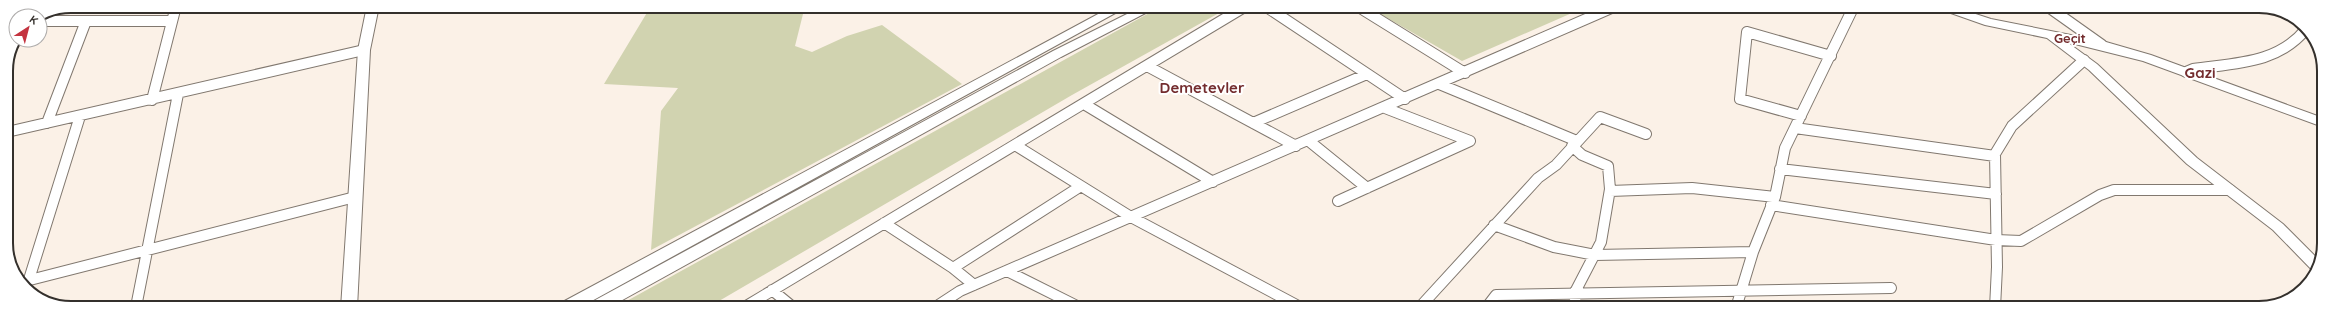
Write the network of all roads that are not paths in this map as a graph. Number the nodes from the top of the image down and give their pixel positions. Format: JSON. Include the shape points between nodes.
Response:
{"nodes":[{"id":1,"x":174,"y":13,"type":"edge"},
{"id":2,"x":371,"y":13,"type":"edge"},
{"id":3,"x":1109,"y":13,"type":"edge"},
{"id":4,"x":1139,"y":13,"type":"edge"},
{"id":5,"x":1234,"y":13,"type":"edge"},
{"id":6,"x":1276,"y":13,"type":"edge"},
{"id":7,"x":1368,"y":13,"type":"edge"},
{"id":8,"x":1600,"y":13,"type":"edge"},
{"id":9,"x":1851,"y":13,"type":"edge"},
{"id":10,"x":1960,"y":13,"type":"edge"},
{"id":11,"x":2057,"y":13,"type":"edge"},
{"id":12,"x":172,"y":21,"type":"junction"},
{"id":13,"x":48,"y":22,"type":"edge"},
{"id":14,"x":86,"y":22,"type":"junction"},
{"id":15,"x":2049,"y":34,"type":"junction"},
{"id":16,"x":2303,"y":34,"type":"edge"},
{"id":17,"x":2102,"y":45,"type":"junction"},
{"id":18,"x":364,"y":50,"type":"junction"},
{"id":19,"x":1830,"y":56,"type":"junction"},
{"id":20,"x":2084,"y":60,"type":"junction"},
{"id":21,"x":1147,"y":66,"type":"junction"},
{"id":22,"x":2186,"y":72,"type":"junction"},
{"id":23,"x":1465,"y":73,"type":"junction"},
{"id":24,"x":1367,"y":74,"type":"junction"},
{"id":25,"x":1439,"y":84,"type":"junction"},
{"id":26,"x":178,"y":94,"type":"junction"},
{"id":27,"x":1405,"y":99,"type":"junction"},
{"id":28,"x":152,"y":100,"type":"junction"},
{"id":29,"x":1084,"y":104,"type":"junction"},
{"id":30,"x":1385,"y":108,"type":"junction"},
{"id":31,"x":80,"y":116,"type":"junction"},
{"id":32,"x":1801,"y":116,"type":"junction"},
{"id":33,"x":2317,"y":122,"type":"edge"},
{"id":34,"x":47,"y":123,"type":"junction"},
{"id":35,"x":1253,"y":123,"type":"junction"},
{"id":36,"x":1795,"y":128,"type":"junction"},
{"id":37,"x":13,"y":131,"type":"edge"},
{"id":38,"x":1646,"y":134,"type":"dead end"},
{"id":39,"x":1310,"y":141,"type":"junction"},
{"id":40,"x":1574,"y":144,"type":"junction"},
{"id":41,"x":1015,"y":145,"type":"junction"},
{"id":42,"x":1296,"y":146,"type":"junction"},
{"id":43,"x":1995,"y":156,"type":"junction"},
{"id":44,"x":1780,"y":169,"type":"junction"},
{"id":45,"x":1213,"y":182,"type":"junction"},
{"id":46,"x":1081,"y":186,"type":"junction"},
{"id":47,"x":1367,"y":188,"type":"junction"},
{"id":48,"x":2230,"y":190,"type":"junction"},
{"id":49,"x":1610,"y":191,"type":"junction"},
{"id":50,"x":1996,"y":194,"type":"junction"},
{"id":51,"x":355,"y":198,"type":"junction"},
{"id":52,"x":1338,"y":201,"type":"dead end"},
{"id":53,"x":1773,"y":201,"type":"junction"},
{"id":54,"x":1131,"y":217,"type":"junction"},
{"id":55,"x":884,"y":223,"type":"junction"},
{"id":56,"x":1494,"y":225,"type":"junction"},
{"id":57,"x":1996,"y":240,"type":"junction"},
{"id":58,"x":148,"y":250,"type":"junction"},
{"id":59,"x":1753,"y":252,"type":"junction"},
{"id":60,"x":1595,"y":254,"type":"junction"},
{"id":61,"x":2313,"y":263,"type":"edge"},
{"id":62,"x":953,"y":268,"type":"junction"},
{"id":63,"x":1007,"y":271,"type":"junction"},
{"id":64,"x":27,"y":280,"type":"edge"},
{"id":65,"x":29,"y":283,"type":"edge"},
{"id":66,"x":974,"y":285,"type":"junction"},
{"id":67,"x":1891,"y":288,"type":"dead end"},
{"id":68,"x":772,"y":290,"type":"junction"},
{"id":69,"x":1742,"y":291,"type":"junction"},
{"id":70,"x":1574,"y":294,"type":"junction"},
{"id":71,"x":137,"y":301,"type":"edge"},
{"id":72,"x":349,"y":301,"type":"edge"},
{"id":73,"x":578,"y":301,"type":"edge"},
{"id":74,"x":607,"y":301,"type":"edge"},
{"id":75,"x":754,"y":301,"type":"edge"},
{"id":76,"x":785,"y":301,"type":"edge"},
{"id":77,"x":945,"y":301,"type":"edge"},
{"id":78,"x":1067,"y":301,"type":"edge"},
{"id":79,"x":1289,"y":301,"type":"edge"},
{"id":80,"x":1425,"y":301,"type":"edge"},
{"id":81,"x":1491,"y":301,"type":"edge"},
{"id":82,"x":1576,"y":301,"type":"edge"},
{"id":83,"x":1738,"y":301,"type":"edge"},
{"id":84,"x":1995,"y":301,"type":"edge"}],
"edges":[{"from":1,"to":12,"type":"street"},
{"from":2,"to":18,"type":"main road"},
{"from":3,"to":73,"type":"main road"},
{"from":4,"to":74,"type":"main road","via":[[1057,54]]},
{"from":5,"to":21,"type":"street"},
{"from":6,"to":24,"type":"street"},
{"from":7,"to":23,"type":"street"},
{"from":8,"to":23,"type":"street"},
{"from":9,"to":19,"type":"street"},
{"from":10,"to":15,"type":"main road","via":[[1989,22]]},
{"from":11,"to":17,"type":"street"},
{"from":12,"to":14,"type":"street"},
{"from":12,"to":28,"type":"street"},
{"from":13,"to":14,"type":"street"},
{"from":14,"to":34,"type":"street"},
{"from":15,"to":17,"type":"main road"},
{"from":15,"to":20,"type":"main road"},
{"from":16,"to":22,"type":"street","via":[[2300,40],[2270,58],[2193,68]]},
{"from":17,"to":22,"type":"main road"},
{"from":18,"to":26,"type":"street"},
{"from":18,"to":51,"type":"main road"},
{"from":19,"to":32,"type":"street"},
{"from":19,"to":32,"type":"street","via":[[1747,32],[1740,99]]},
{"from":20,"to":43,"type":"street","via":[[2012,126]]},
{"from":20,"to":48,"type":"main road","via":[[2192,161]]},
{"from":21,"to":29,"type":"street"},
{"from":21,"to":35,"type":"street"},
{"from":22,"to":33,"type":"main road"},
{"from":23,"to":25,"type":"street"},
{"from":24,"to":27,"type":"street"},
{"from":24,"to":35,"type":"street"},
{"from":25,"to":27,"type":"street"},
{"from":25,"to":40,"type":"street"},
{"from":26,"to":28,"type":"street"},
{"from":26,"to":58,"type":"street"},
{"from":27,"to":30,"type":"street"},
{"from":28,"to":31,"type":"street"},
{"from":29,"to":41,"type":"street"},
{"from":29,"to":45,"type":"street"},
{"from":30,"to":39,"type":"street"},
{"from":30,"to":47,"type":"street","via":[[1470,141]]},
{"from":31,"to":34,"type":"street"},
{"from":31,"to":64,"type":"street"},
{"from":32,"to":36,"type":"street"},
{"from":34,"to":37,"type":"street"},
{"from":35,"to":42,"type":"street"},
{"from":36,"to":43,"type":"street"},
{"from":36,"to":44,"type":"street","via":[[1785,148]]},
{"from":38,"to":40,"type":"street","via":[[1600,117]]},
{"from":39,"to":42,"type":"street"},
{"from":39,"to":47,"type":"street"},
{"from":40,"to":49,"type":"street","via":[[1582,155],[1608,166]]},
{"from":40,"to":56,"type":"street"},
{"from":41,"to":46,"type":"street"},
{"from":41,"to":55,"type":"street"},
{"from":42,"to":45,"type":"street"},
{"from":43,"to":50,"type":"street"},
{"from":44,"to":50,"type":"street"},
{"from":44,"to":53,"type":"street"},
{"from":45,"to":54,"type":"street"},
{"from":46,"to":54,"type":"street"},
{"from":46,"to":62,"type":"street"},
{"from":47,"to":52,"type":"street"},
{"from":48,"to":57,"type":"street","via":[[2114,190],[2100,194],[2021,241]]},
{"from":48,"to":61,"type":"main road","via":[[2278,227]]},
{"from":49,"to":53,"type":"street","via":[[1692,188]]},
{"from":49,"to":60,"type":"street","via":[[1602,242]]},
{"from":50,"to":57,"type":"street"},
{"from":51,"to":58,"type":"street"},
{"from":51,"to":72,"type":"main road"},
{"from":53,"to":57,"type":"street"},
{"from":53,"to":59,"type":"street"},
{"from":54,"to":63,"type":"street"},
{"from":54,"to":79,"type":"street"},
{"from":55,"to":62,"type":"street"},
{"from":55,"to":68,"type":"street"},
{"from":56,"to":60,"type":"street","via":[[1554,247]]},
{"from":56,"to":80,"type":"street"},
{"from":57,"to":84,"type":"street"},
{"from":58,"to":65,"type":"street"},
{"from":58,"to":71,"type":"street"},
{"from":59,"to":60,"type":"street"},
{"from":59,"to":69,"type":"street"},
{"from":60,"to":70,"type":"street"},
{"from":62,"to":66,"type":"street"},
{"from":63,"to":66,"type":"street"},
{"from":63,"to":78,"type":"street"},
{"from":66,"to":77,"type":"street"},
{"from":67,"to":69,"type":"street"},
{"from":68,"to":75,"type":"street"},
{"from":68,"to":76,"type":"street"},
{"from":69,"to":70,"type":"street"},
{"from":69,"to":83,"type":"street"},
{"from":70,"to":81,"type":"street","via":[[1496,295]]},
{"from":70,"to":82,"type":"street"}]}
